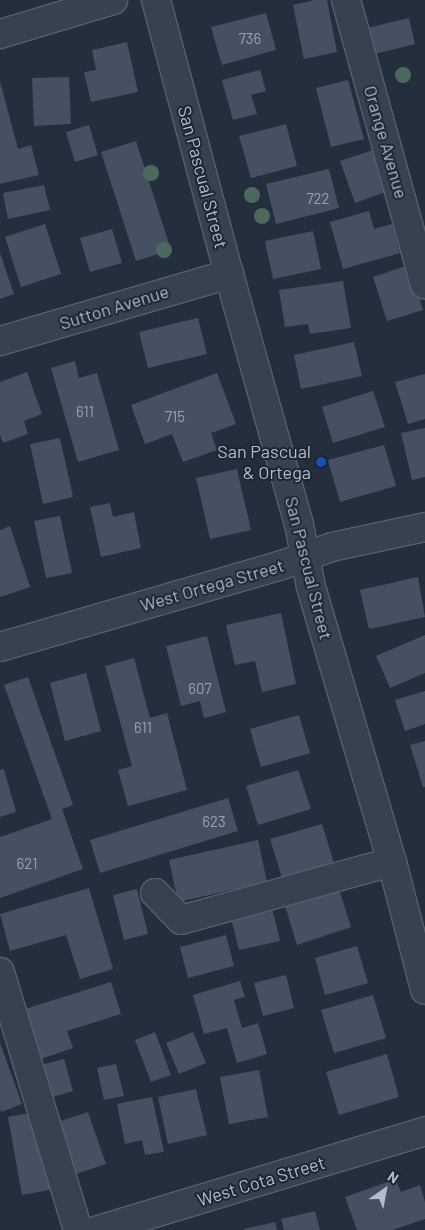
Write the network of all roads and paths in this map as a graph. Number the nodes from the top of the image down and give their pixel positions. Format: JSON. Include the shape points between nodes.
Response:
{"nodes":[{"id":1,"x":113,"y":0,"type":"edge"},
{"id":2,"x":156,"y":0,"type":"edge"},
{"id":3,"x":346,"y":0,"type":"edge"},
{"id":4,"x":0,"y":34,"type":"edge"},
{"id":5,"x":229,"y":274,"type":"junction"},
{"id":6,"x":425,"y":284,"type":"edge"},
{"id":7,"x":0,"y":341,"type":"edge"},
{"id":8,"x":425,"y":527,"type":"edge"},
{"id":9,"x":306,"y":557,"type":"junction"},
{"id":10,"x":0,"y":647,"type":"edge"},
{"id":11,"x":392,"y":862,"type":"junction"},
{"id":12,"x":154,"y":893,"type":"dead end"},
{"id":13,"x":0,"y":972,"type":"edge"},
{"id":14,"x":425,"y":990,"type":"edge"},
{"id":15,"x":425,"y":1131,"type":"edge"},
{"id":16,"x":78,"y":1230,"type":"edge"},
{"id":17,"x":98,"y":1230,"type":"edge"}],
"edges":[{"from":1,"to":4,"type":"street"},
{"from":2,"to":5,"type":"street","name":"San Pascual Street"},
{"from":3,"to":6,"type":"street","name":"Orange Avenue"},
{"from":5,"to":7,"type":"street","name":"Sutton Avenue"},
{"from":5,"to":9,"type":"street","name":"San Pascual Street"},
{"from":8,"to":9,"type":"street","name":"West Ortega Street","via":[[332,547]]},
{"from":9,"to":10,"type":"street","name":"West Ortega Street"},
{"from":9,"to":11,"type":"street","name":"San Pascual Street","via":[[311,587]]},
{"from":11,"to":12,"type":"street","via":[[181,920]]},
{"from":11,"to":14,"type":"street","name":"San Pascual Street"},
{"from":13,"to":16,"type":"street"},
{"from":15,"to":17,"type":"street","name":"West Cota Street"}]}
